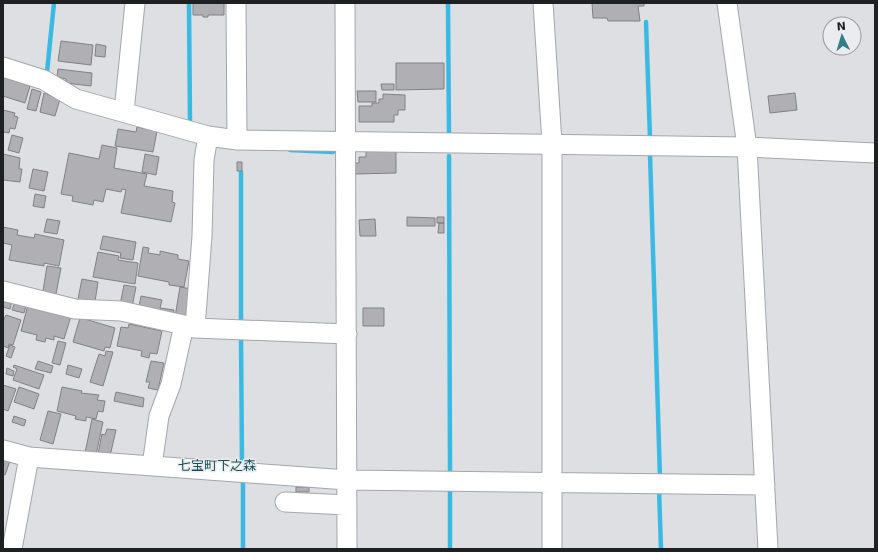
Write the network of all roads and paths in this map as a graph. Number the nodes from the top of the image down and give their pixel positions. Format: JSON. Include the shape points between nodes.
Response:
{"nodes":[{"id":1,"x":135,"y":3,"type":"edge"},
{"id":2,"x":236,"y":3,"type":"edge"},
{"id":3,"x":345,"y":3,"type":"edge"},
{"id":4,"x":543,"y":3,"type":"edge"},
{"id":5,"x":727,"y":3,"type":"edge"},
{"id":6,"x":3,"y":67,"type":"edge"},
{"id":7,"x":124,"y":112,"type":"junction"},
{"id":8,"x":208,"y":136,"type":"junction"},
{"id":9,"x":237,"y":140,"type":"junction"},
{"id":10,"x":345,"y":141,"type":"junction"},
{"id":11,"x":552,"y":144,"type":"junction"},
{"id":12,"x":746,"y":147,"type":"junction"},
{"id":13,"x":875,"y":153,"type":"edge"},
{"id":14,"x":3,"y":291,"type":"edge"},
{"id":15,"x":190,"y":326,"type":"junction"},
{"id":16,"x":347,"y":334,"type":"junction"},
{"id":17,"x":3,"y":450,"type":"edge"},
{"id":18,"x":29,"y":457,"type":"junction"},
{"id":19,"x":152,"y":466,"type":"junction"},
{"id":20,"x":347,"y":480,"type":"junction"},
{"id":21,"x":552,"y":482,"type":"junction"},
{"id":22,"x":765,"y":486,"type":"junction"},
{"id":23,"x":285,"y":502,"type":"dead end"},
{"id":24,"x":347,"y":505,"type":"junction"},
{"id":25,"x":12,"y":549,"type":"edge"},
{"id":26,"x":347,"y":549,"type":"edge"},
{"id":27,"x":552,"y":549,"type":"edge"},
{"id":28,"x":768,"y":549,"type":"edge"}],
"edges":[{"from":1,"to":7,"type":"street"},
{"from":2,"to":9,"type":"street"},
{"from":3,"to":10,"type":"street"},
{"from":4,"to":11,"type":"street"},
{"from":5,"to":12,"type":"street"},
{"from":6,"to":7,"type":"street","via":[[44,80],[76,99]]},
{"from":7,"to":8,"type":"street"},
{"from":8,"to":9,"type":"street"},
{"from":8,"to":15,"type":"street","via":[[204,160],[202,236]]},
{"from":9,"to":10,"type":"street"},
{"from":10,"to":11,"type":"street"},
{"from":10,"to":16,"type":"street"},
{"from":11,"to":12,"type":"street"},
{"from":11,"to":21,"type":"street"},
{"from":12,"to":13,"type":"street"},
{"from":12,"to":22,"type":"street"},
{"from":14,"to":15,"type":"street","via":[[75,309],[121,311]]},
{"from":15,"to":16,"type":"street"},
{"from":15,"to":19,"type":"street","via":[[159,416]]},
{"from":16,"to":20,"type":"street"},
{"from":17,"to":18,"type":"street"},
{"from":18,"to":19,"type":"street"},
{"from":18,"to":25,"type":"street"},
{"from":19,"to":20,"type":"street"},
{"from":20,"to":21,"type":"street"},
{"from":20,"to":24,"type":"street"},
{"from":21,"to":22,"type":"street"},
{"from":21,"to":27,"type":"street"},
{"from":22,"to":28,"type":"street"},
{"from":23,"to":24,"type":"street"},
{"from":24,"to":26,"type":"street"}]}
